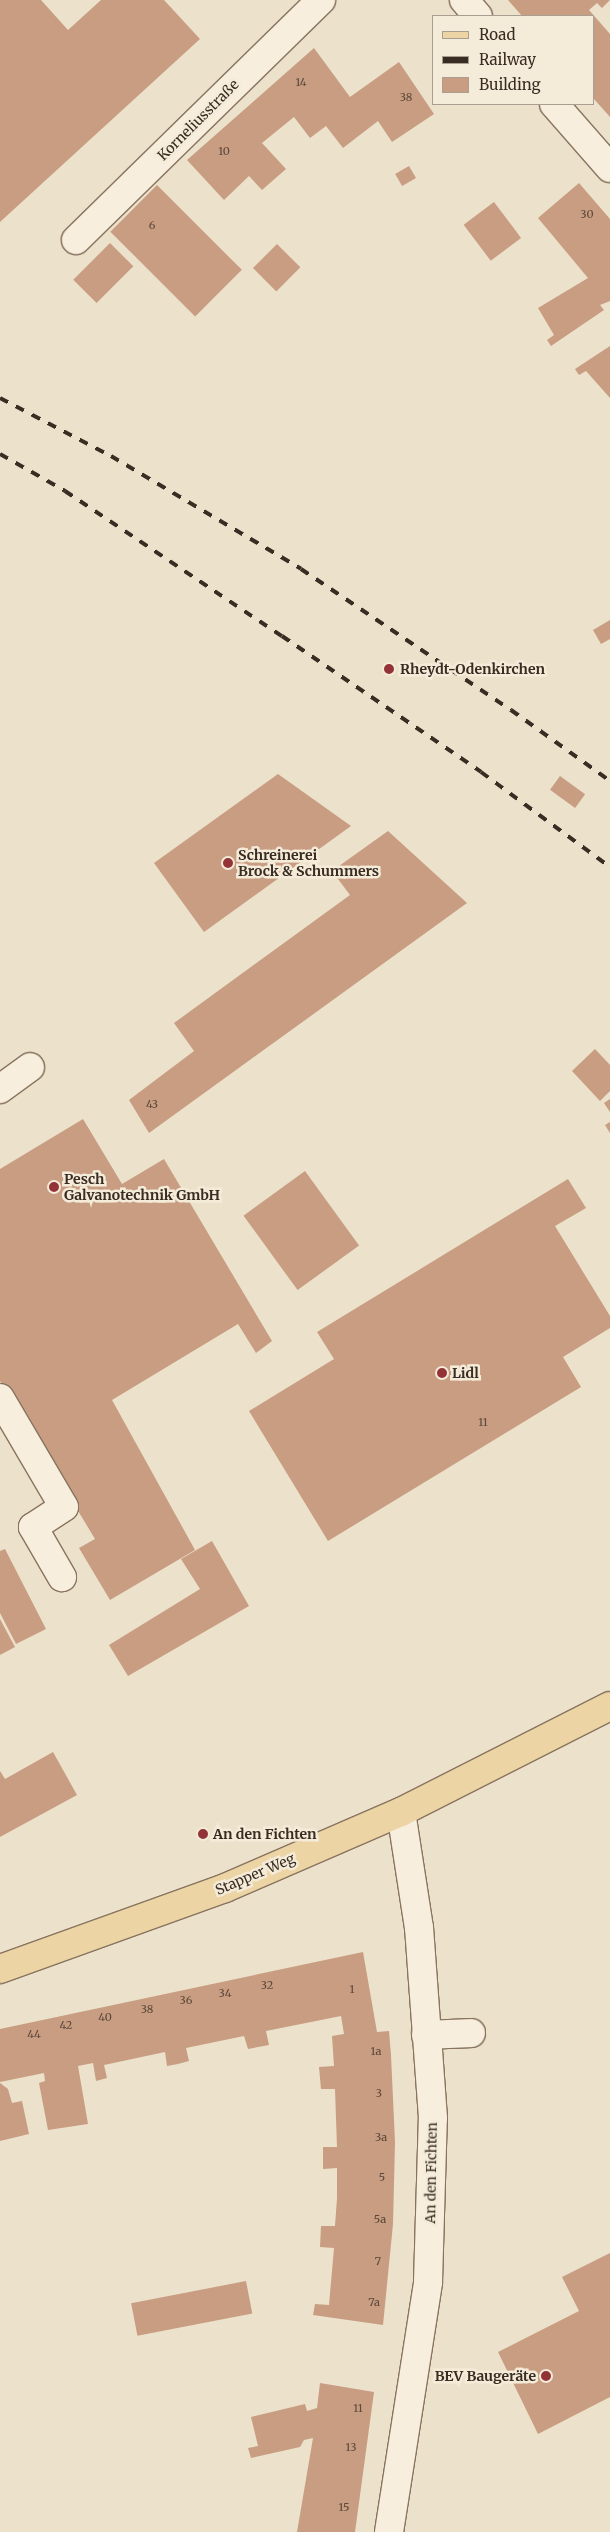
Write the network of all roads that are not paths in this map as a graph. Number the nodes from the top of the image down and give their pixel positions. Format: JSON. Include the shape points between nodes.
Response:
{"nodes":[{"id":1,"x":320,"y":0,"type":"edge"},
{"id":2,"x":464,"y":0,"type":"edge"},
{"id":3,"x":477,"y":15,"type":"edge"},
{"id":4,"x":555,"y":105,"type":"edge"},
{"id":5,"x":610,"y":168,"type":"edge"},
{"id":6,"x":76,"y":240,"type":"dead end"},
{"id":7,"x":30,"y":1067,"type":"dead end"},
{"id":8,"x":0,"y":1089,"type":"edge"},
{"id":9,"x":0,"y":1398,"type":"edge"},
{"id":10,"x":62,"y":1577,"type":"dead end"},
{"id":11,"x":610,"y":1706,"type":"edge"},
{"id":12,"x":401,"y":1812,"type":"junction"},
{"id":13,"x":0,"y":1969,"type":"edge"},
{"id":14,"x":471,"y":2032,"type":"dead end"},
{"id":15,"x":426,"y":2035,"type":"junction"},
{"id":16,"x":390,"y":2532,"type":"edge"}],
"edges":[{"from":1,"to":6,"type":"street","name":"Korneliusstraße"},
{"from":2,"to":3,"type":"street"},
{"from":4,"to":5,"type":"street"},
{"from":7,"to":8,"type":"street"},
{"from":9,"to":10,"type":"street","via":[[64,1506],[32,1526]]},
{"from":11,"to":12,"type":"main road","name":"Stapper Weg"},
{"from":12,"to":13,"type":"main road","name":"Stapper Weg","via":[[225,1888]]},
{"from":12,"to":15,"type":"street","name":"An den Fichten","via":[[419,1928]]},
{"from":14,"to":15,"type":"street"},
{"from":15,"to":16,"type":"street","name":"An den Fichten","via":[[433,2118],[428,2282]]}]}
